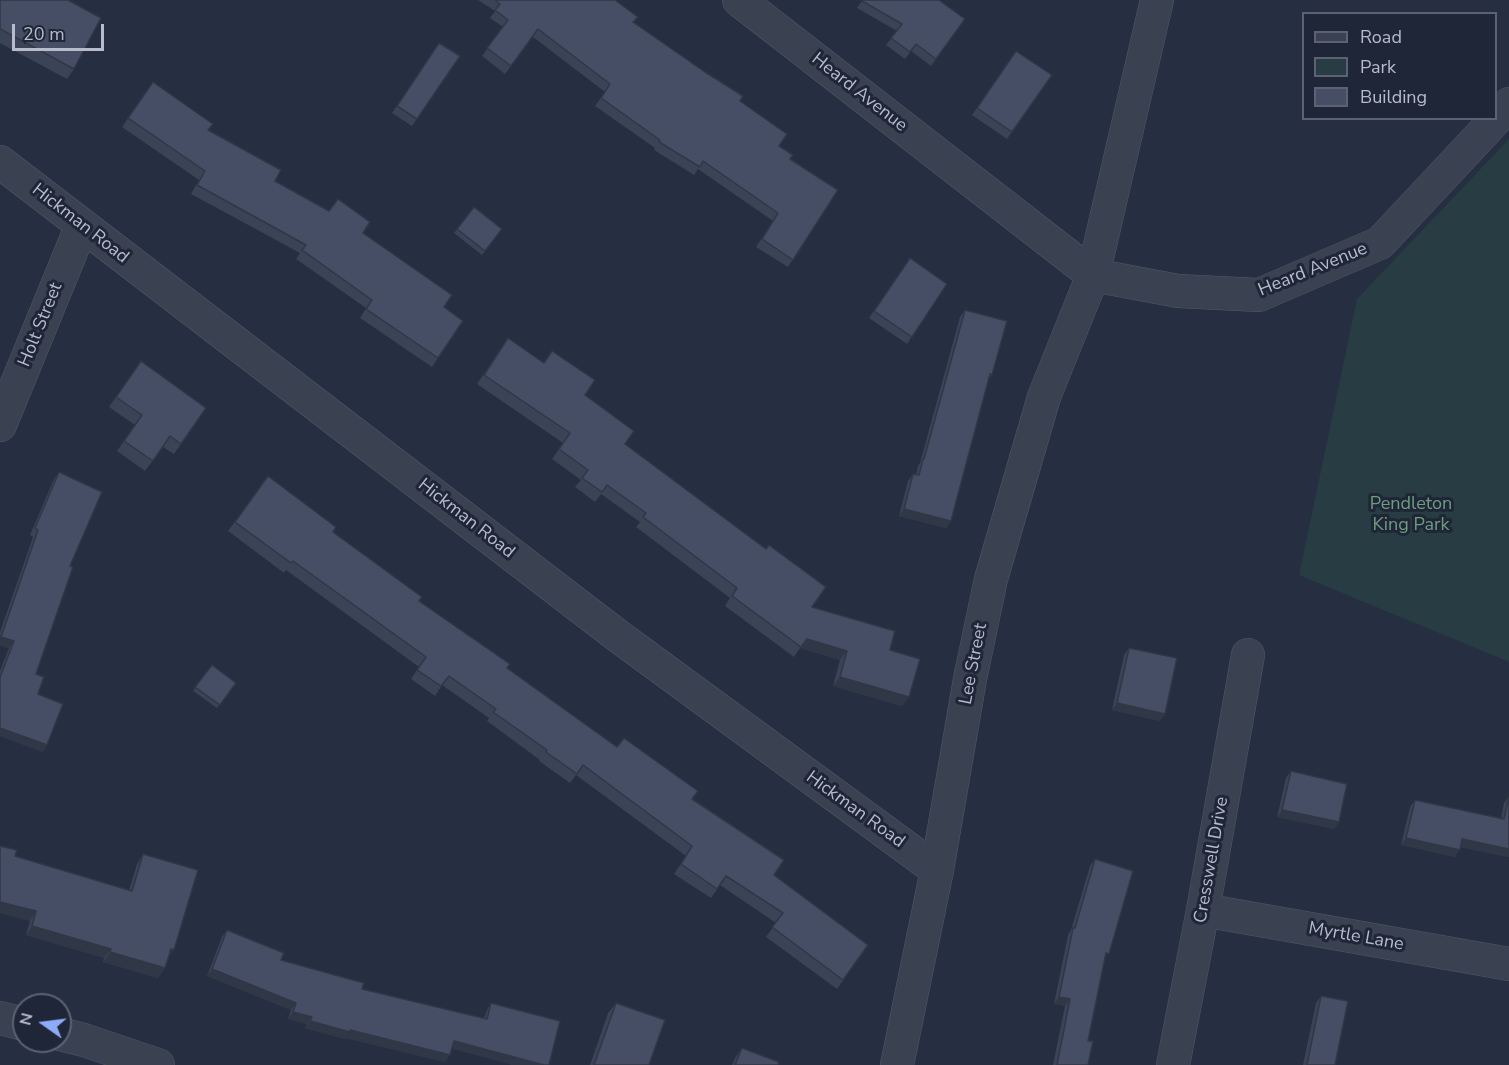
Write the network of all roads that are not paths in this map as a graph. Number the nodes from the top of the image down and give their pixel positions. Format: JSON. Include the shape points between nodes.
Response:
{"nodes":[{"id":1,"x":739,"y":0,"type":"edge"},
{"id":2,"x":1157,"y":0,"type":"edge"},
{"id":3,"x":1509,"y":104,"type":"edge"},
{"id":4,"x":1497,"y":117,"type":"edge"},
{"id":5,"x":1495,"y":120,"type":"edge"},
{"id":6,"x":0,"y":162,"type":"edge"},
{"id":7,"x":82,"y":225,"type":"junction"},
{"id":8,"x":1093,"y":275,"type":"junction"},
{"id":9,"x":0,"y":424,"type":"edge"},
{"id":10,"x":1248,"y":655,"type":"dead end"},
{"id":11,"x":937,"y":870,"type":"junction"},
{"id":12,"x":1203,"y":910,"type":"junction"},
{"id":13,"x":1509,"y":964,"type":"edge"},
{"id":14,"x":72,"y":1037,"type":"edge"},
{"id":15,"x":158,"y":1065,"type":"edge"},
{"id":16,"x":897,"y":1065,"type":"edge"},
{"id":17,"x":1173,"y":1065,"type":"edge"}],
"edges":[{"from":1,"to":8,"type":"street","name":"Heard Avenue"},
{"from":2,"to":8,"type":"street"},
{"from":3,"to":4,"type":"street","name":"Heard Avenue"},
{"from":5,"to":8,"type":"street","name":"Heard Avenue","via":[[1380,243],[1259,295],[1178,291]]},
{"from":6,"to":7,"type":"street","name":"Hickman Road"},
{"from":7,"to":9,"type":"street","name":"Holt Street"},
{"from":7,"to":11,"type":"street","name":"Hickman Road","via":[[618,636]]},
{"from":8,"to":11,"type":"street","name":"Lee Street","via":[[1044,398],[991,579]]},
{"from":10,"to":12,"type":"street","name":"Cresswell Drive"},
{"from":11,"to":16,"type":"street","name":"Lee Street"},
{"from":12,"to":13,"type":"street","name":"Myrtle Lane"},
{"from":12,"to":17,"type":"street","name":"Cresswell Drive"},
{"from":14,"to":15,"type":"street"}]}
